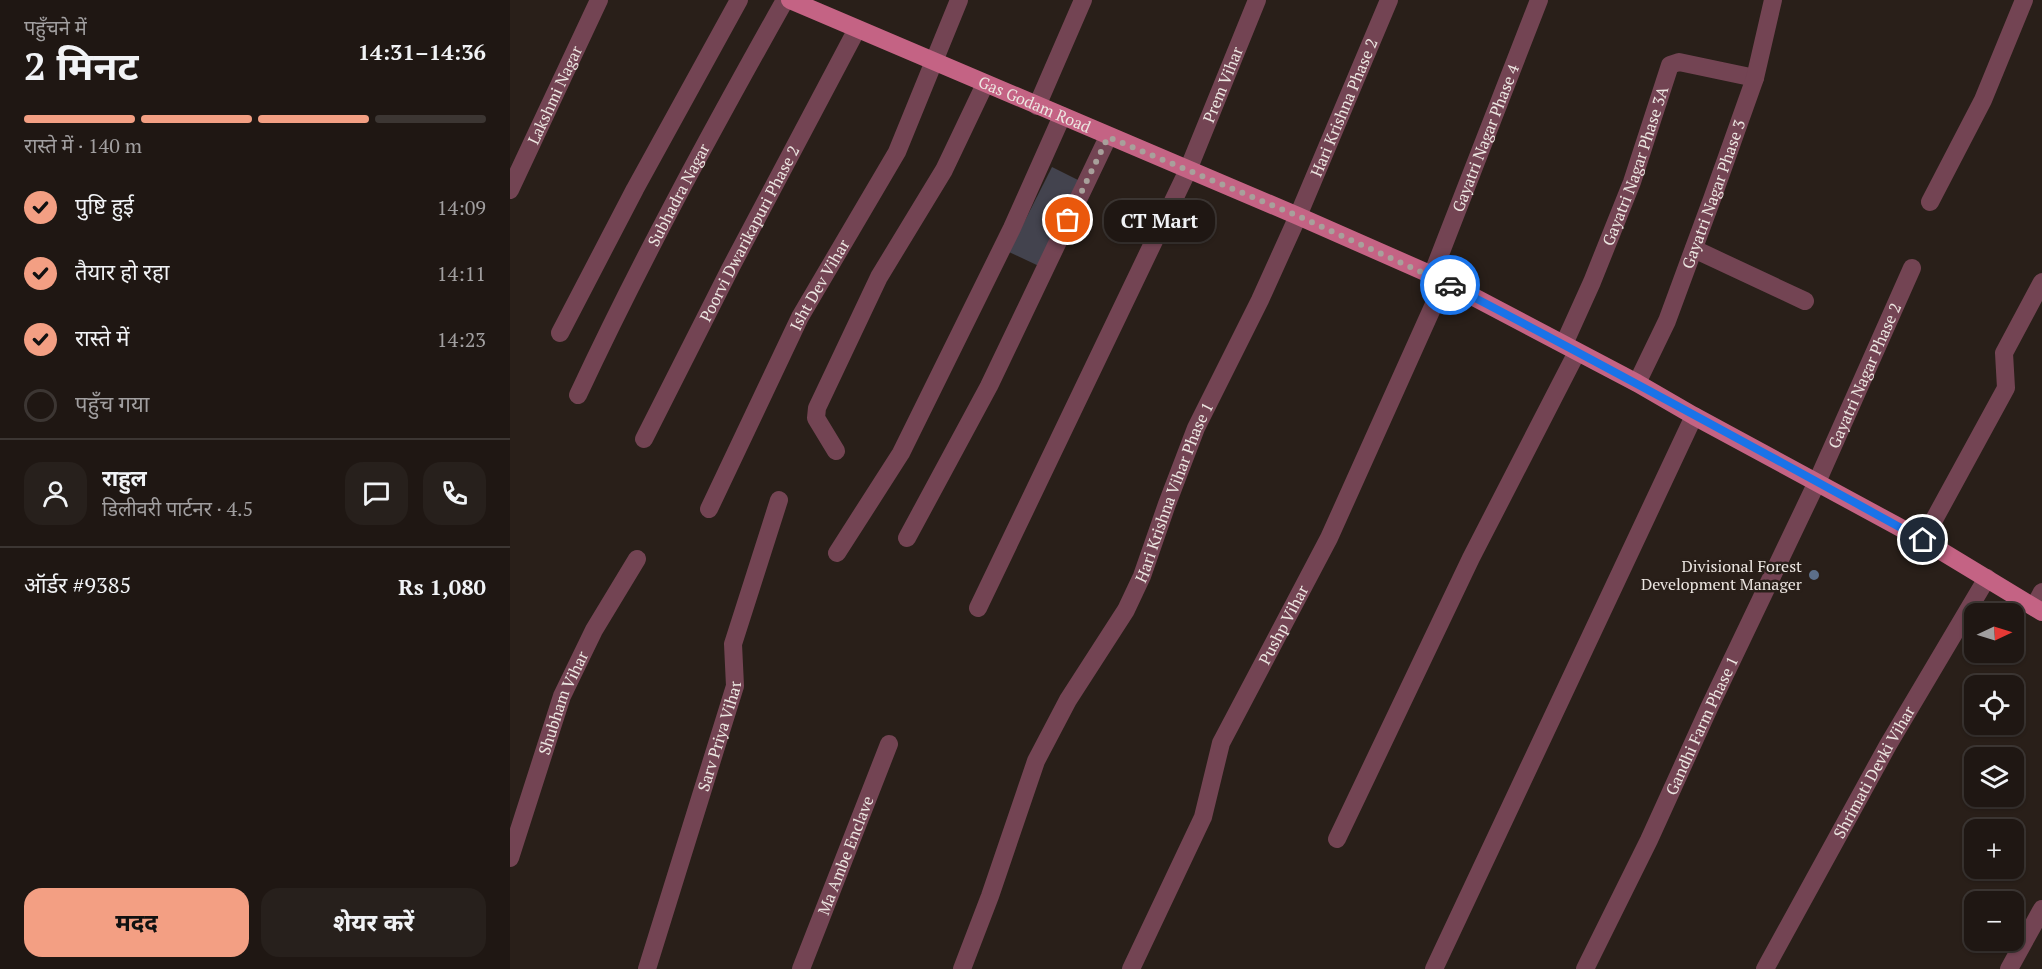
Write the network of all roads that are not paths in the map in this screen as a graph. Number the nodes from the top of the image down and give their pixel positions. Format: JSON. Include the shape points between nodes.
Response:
{"nodes":[{"id":1,"x":599,"y":0,"type":"edge"},
{"id":2,"x":739,"y":0,"type":"edge"},
{"id":3,"x":785,"y":0,"type":"edge"},
{"id":4,"x":790,"y":0,"type":"edge"},
{"id":5,"x":959,"y":0,"type":"edge"},
{"id":6,"x":1083,"y":0,"type":"edge"},
{"id":7,"x":1257,"y":0,"type":"edge"},
{"id":8,"x":1389,"y":0,"type":"edge"},
{"id":9,"x":1539,"y":0,"type":"edge"},
{"id":10,"x":1773,"y":0,"type":"edge"},
{"id":11,"x":2024,"y":0,"type":"edge"},
{"id":12,"x":857,"y":29,"type":"junction"},
{"id":13,"x":934,"y":62,"type":"junction"},
{"id":14,"x":1755,"y":78,"type":"junction"},
{"id":15,"x":985,"y":84,"type":"junction"},
{"id":16,"x":1037,"y":106,"type":"junction"},
{"id":17,"x":1062,"y":116,"type":"junction"},
{"id":18,"x":1108,"y":137,"type":"junction"},
{"id":19,"x":1188,"y":170,"type":"junction"},
{"id":20,"x":510,"y":190,"type":"edge"},
{"id":21,"x":1930,"y":202,"type":"dead end"},
{"id":22,"x":1298,"y":216,"type":"junction"},
{"id":23,"x":1694,"y":249,"type":"junction"},
{"id":24,"x":1912,"y":268,"type":"dead end"},
{"id":25,"x":1438,"y":279,"type":"junction"},
{"id":26,"x":2042,"y":282,"type":"edge"},
{"id":27,"x":1804,"y":301,"type":"dead end"},
{"id":28,"x":560,"y":333,"type":"dead end"},
{"id":29,"x":1571,"y":348,"type":"junction"},
{"id":30,"x":1637,"y":382,"type":"junction"},
{"id":31,"x":578,"y":395,"type":"dead end"},
{"id":32,"x":1694,"y":416,"type":"junction"},
{"id":33,"x":644,"y":439,"type":"dead end"},
{"id":34,"x":836,"y":451,"type":"dead end"},
{"id":35,"x":1817,"y":482,"type":"junction"},
{"id":36,"x":779,"y":500,"type":"dead end"},
{"id":37,"x":709,"y":509,"type":"dead end"},
{"id":38,"x":907,"y":538,"type":"dead end"},
{"id":39,"x":1923,"y":540,"type":"junction"},
{"id":40,"x":837,"y":553,"type":"dead end"},
{"id":41,"x":637,"y":559,"type":"dead end"},
{"id":42,"x":1987,"y":578,"type":"junction"},
{"id":43,"x":2039,"y":604,"type":"edge"},
{"id":44,"x":978,"y":608,"type":"dead end"},
{"id":45,"x":889,"y":744,"type":"dead end"},
{"id":46,"x":1337,"y":839,"type":"dead end"},
{"id":47,"x":510,"y":858,"type":"edge"},
{"id":48,"x":2042,"y":909,"type":"edge"},
{"id":49,"x":647,"y":969,"type":"edge"},
{"id":50,"x":801,"y":969,"type":"edge"},
{"id":51,"x":962,"y":969,"type":"edge"},
{"id":52,"x":1131,"y":969,"type":"edge"},
{"id":53,"x":1434,"y":969,"type":"edge"},
{"id":54,"x":1586,"y":969,"type":"edge"},
{"id":55,"x":1765,"y":969,"type":"edge"},
{"id":56,"x":2009,"y":969,"type":"edge"}],
"edges":[{"from":1,"to":20,"type":"street","name":"Lakshmi Nagar"},
{"from":2,"to":28,"type":"street"},
{"from":3,"to":31,"type":"street","name":"Subhadra Nagar","via":[[613,319]]},
{"from":4,"to":12,"type":"main road","name":"Gas Godam Road"},
{"from":5,"to":13,"type":"street","name":"Isht Dev Vihar"},
{"from":6,"to":16,"type":"street"},
{"from":7,"to":19,"type":"street","name":"Prem Vihar"},
{"from":8,"to":22,"type":"street","name":"Hari Krishna Phase 2"},
{"from":9,"to":25,"type":"street","name":"Gayatri Nagar Phase 4"},
{"from":10,"to":14,"type":"street","name":"Gayatri Nagar Phase 3"},
{"from":11,"to":21,"type":"street","via":[[1983,99]]},
{"from":12,"to":13,"type":"main road","name":"Gas Godam Road"},
{"from":12,"to":33,"type":"street","name":"Poorvi Dwarikapuri Phase 2"},
{"from":13,"to":15,"type":"main road","name":"Gas Godam Road"},
{"from":13,"to":37,"type":"street","name":"Isht Dev Vihar","via":[[897,152],[800,317]]},
{"from":14,"to":23,"type":"street","name":"Gayatri Nagar Phase 3"},
{"from":14,"to":29,"type":"street","name":"Gayatri Nagar Phase 3A","via":[[1679,62],[1670,65]]},
{"from":15,"to":16,"type":"main road","name":"Gas Godam Road"},
{"from":15,"to":34,"type":"street","via":[[944,170],[879,277],[817,408],[816,418]]},
{"from":16,"to":17,"type":"main road","name":"Gas Godam Road"},
{"from":17,"to":18,"type":"main road","name":"Gas Godam Road"},
{"from":17,"to":40,"type":"street","via":[[1012,228],[901,453]]},
{"from":18,"to":19,"type":"main road","name":"Gas Godam Road"},
{"from":18,"to":38,"type":"street","via":[[988,386]]},
{"from":19,"to":22,"type":"main road","name":"Gas Godam Road"},
{"from":19,"to":44,"type":"street","name":"Prem Vihar"},
{"from":22,"to":25,"type":"main road","name":"Gas Godam Road"},
{"from":22,"to":51,"type":"street","name":"Hari Krishna Vihar Phase 1","via":[[1196,428],[1126,610],[1068,700],[1036,761]]},
{"from":23,"to":27,"type":"street"},
{"from":23,"to":30,"type":"street","name":"Gayatri Nagar Phase 3","via":[[1667,321]]},
{"from":24,"to":35,"type":"street","name":"Gayatri Nagar Phase 2"},
{"from":25,"to":29,"type":"main road","name":"Gas Godam Road"},
{"from":25,"to":52,"type":"street","name":"Pushp Vihar","via":[[1329,538],[1221,743],[1203,817]]},
{"from":26,"to":39,"type":"street","via":[[2004,353],[2006,388]]},
{"from":29,"to":30,"type":"main road","name":"Gas Godam Road"},
{"from":29,"to":46,"type":"street"},
{"from":30,"to":32,"type":"main road","name":"Gas Godam Road"},
{"from":32,"to":35,"type":"main road","name":"Gas Godam Road"},
{"from":32,"to":53,"type":"street"},
{"from":35,"to":39,"type":"main road","name":"Gas Godam Road"},
{"from":35,"to":54,"type":"street","name":"Gandhi Farm Phase 1"},
{"from":36,"to":49,"type":"street","name":"Sarv Priya Vihar","via":[[733,644],[735,686]]},
{"from":39,"to":42,"type":"main road","name":"Gas Godam Road"},
{"from":41,"to":47,"type":"street","name":"Shubham Vihar","via":[[594,630],[562,696]]},
{"from":42,"to":43,"type":"main road","name":"Gas Godam Road"},
{"from":42,"to":55,"type":"street","name":"Shrimati Devki Vihar","via":[[1888,745]]},
{"from":45,"to":50,"type":"street","name":"Ma Ambe Enclave"},
{"from":48,"to":56,"type":"street"}]}
